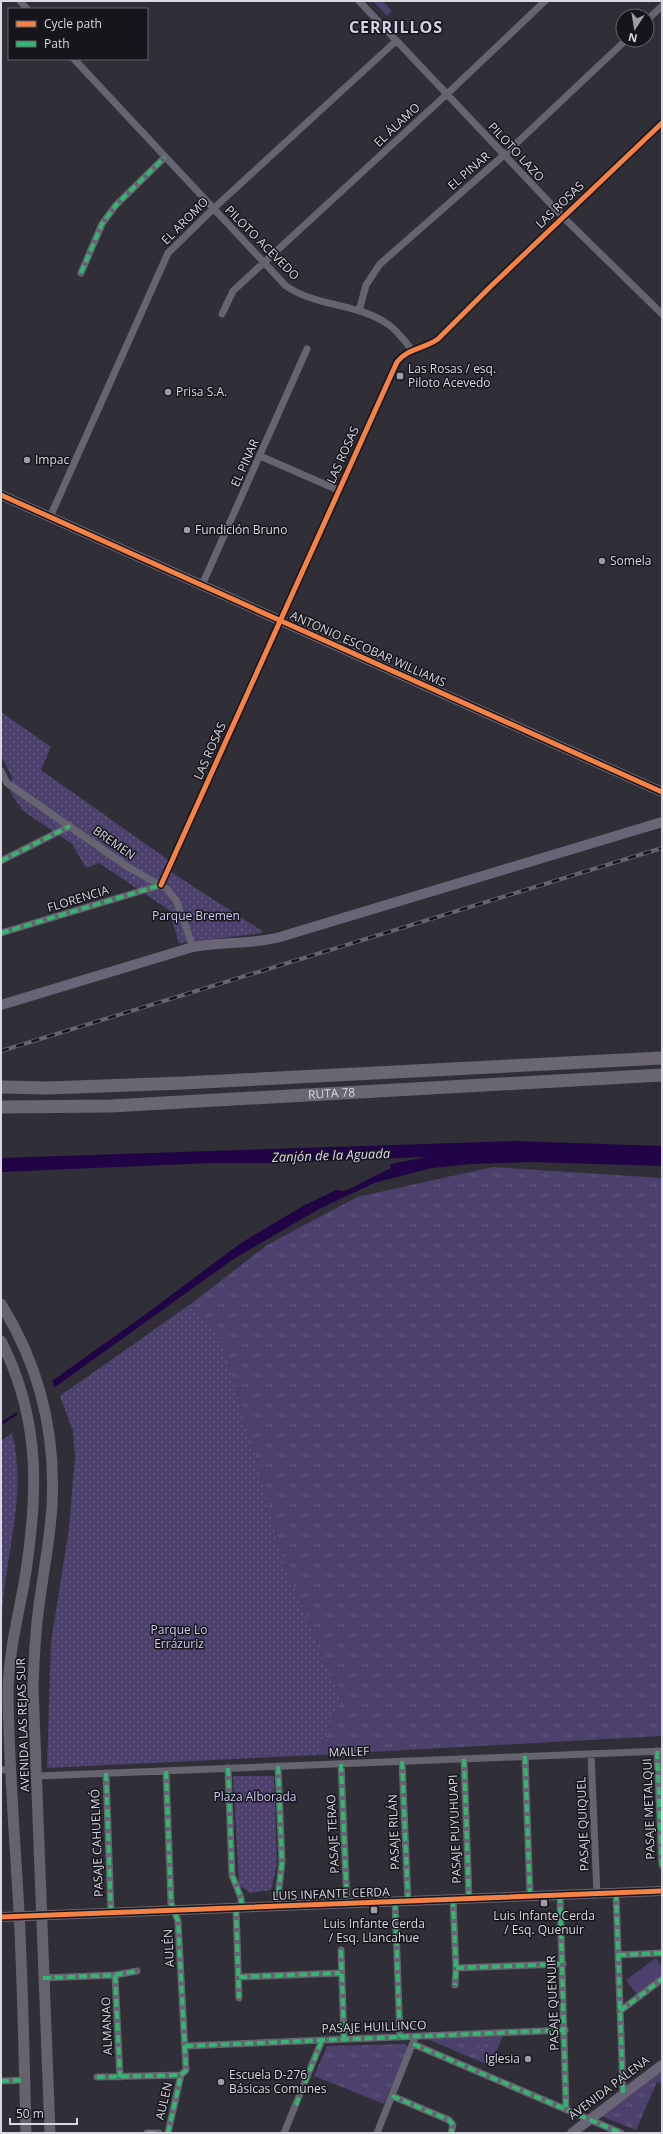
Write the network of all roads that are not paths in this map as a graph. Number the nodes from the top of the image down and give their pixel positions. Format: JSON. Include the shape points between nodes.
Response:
{"nodes":[{"id":1,"x":359,"y":1,"type":"edge"},
{"id":2,"x":545,"y":1,"type":"edge"},
{"id":3,"x":396,"y":41,"type":"junction"},
{"id":4,"x":618,"y":48,"type":"edge"},
{"id":5,"x":75,"y":60,"type":"edge"},
{"id":6,"x":447,"y":94,"type":"junction"},
{"id":7,"x":662,"y":123,"type":"edge"},
{"id":8,"x":504,"y":155,"type":"junction"},
{"id":9,"x":164,"y":157,"type":"junction"},
{"id":10,"x":213,"y":209,"type":"junction"},
{"id":11,"x":563,"y":217,"type":"junction"},
{"id":12,"x":263,"y":263,"type":"junction"},
{"id":13,"x":81,"y":273,"type":"dead end"},
{"id":14,"x":359,"y":311,"type":"junction"},
{"id":15,"x":222,"y":314,"type":"dead end"},
{"id":16,"x":662,"y":314,"type":"edge"},
{"id":17,"x":307,"y":349,"type":"dead end"},
{"id":18,"x":412,"y":350,"type":"junction"},
{"id":19,"x":260,"y":456,"type":"junction"},
{"id":20,"x":338,"y":490,"type":"junction"},
{"id":21,"x":1,"y":495,"type":"edge"},
{"id":22,"x":50,"y":517,"type":"junction"},
{"id":23,"x":202,"y":585,"type":"junction"},
{"id":24,"x":280,"y":620,"type":"junction"},
{"id":25,"x":1,"y":771,"type":"edge"},
{"id":26,"x":4,"y":783,"type":"edge"},
{"id":27,"x":662,"y":792,"type":"edge"},
{"id":28,"x":662,"y":822,"type":"edge"},
{"id":29,"x":70,"y":826,"type":"junction"},
{"id":30,"x":1,"y":861,"type":"edge"},
{"id":31,"x":161,"y":885,"type":"junction"},
{"id":32,"x":1,"y":933,"type":"edge"},
{"id":33,"x":193,"y":947,"type":"junction"},
{"id":34,"x":1,"y":1005,"type":"edge"},
{"id":35,"x":662,"y":1058,"type":"edge"},
{"id":36,"x":662,"y":1075,"type":"edge"},
{"id":37,"x":1,"y":1087,"type":"edge"},
{"id":38,"x":1,"y":1107,"type":"edge"},
{"id":39,"x":1,"y":1304,"type":"edge"},
{"id":40,"x":1,"y":1341,"type":"edge"},
{"id":41,"x":660,"y":1751,"type":"edge"},
{"id":42,"x":591,"y":1754,"type":"junction"},
{"id":43,"x":525,"y":1756,"type":"junction"},
{"id":44,"x":464,"y":1759,"type":"junction"},
{"id":45,"x":402,"y":1761,"type":"junction"},
{"id":46,"x":341,"y":1764,"type":"junction"},
{"id":47,"x":278,"y":1766,"type":"junction"},
{"id":48,"x":228,"y":1768,"type":"junction"},
{"id":49,"x":6,"y":1770,"type":"edge"},
{"id":50,"x":166,"y":1771,"type":"junction"},
{"id":51,"x":106,"y":1773,"type":"junction"},
{"id":52,"x":38,"y":1776,"type":"junction"},
{"id":53,"x":662,"y":1865,"type":"edge"},
{"id":54,"x":662,"y":1892,"type":"edge"},
{"id":55,"x":616,"y":1893,"type":"junction"},
{"id":56,"x":597,"y":1894,"type":"junction"},
{"id":57,"x":560,"y":1895,"type":"junction"},
{"id":58,"x":530,"y":1896,"type":"junction"},
{"id":59,"x":469,"y":1899,"type":"junction"},
{"id":60,"x":453,"y":1900,"type":"junction"},
{"id":61,"x":408,"y":1901,"type":"junction"},
{"id":62,"x":395,"y":1902,"type":"junction"},
{"id":63,"x":347,"y":1904,"type":"junction"},
{"id":64,"x":277,"y":1906,"type":"junction"},
{"id":65,"x":239,"y":1908,"type":"junction"},
{"id":66,"x":174,"y":1910,"type":"junction"},
{"id":67,"x":111,"y":1913,"type":"junction"},
{"id":68,"x":42,"y":1915,"type":"junction"},
{"id":69,"x":20,"y":1916,"type":"junction"},
{"id":70,"x":1,"y":1917,"type":"edge"},
{"id":71,"x":341,"y":1950,"type":"dead end"},
{"id":72,"x":662,"y":1953,"type":"edge"},
{"id":73,"x":618,"y":1955,"type":"junction"},
{"id":74,"x":563,"y":1964,"type":"junction"},
{"id":75,"x":456,"y":1968,"type":"junction"},
{"id":76,"x":137,"y":1971,"type":"dead end"},
{"id":77,"x":340,"y":1973,"type":"junction"},
{"id":78,"x":116,"y":1975,"type":"junction"},
{"id":79,"x":239,"y":1977,"type":"junction"},
{"id":80,"x":43,"y":1978,"type":"junction"},
{"id":81,"x":662,"y":1979,"type":"edge"},
{"id":82,"x":455,"y":1985,"type":"dead end"},
{"id":83,"x":239,"y":1998,"type":"dead end"},
{"id":84,"x":620,"y":2010,"type":"junction"},
{"id":85,"x":565,"y":2030,"type":"junction"},
{"id":86,"x":416,"y":2036,"type":"junction"},
{"id":87,"x":400,"y":2037,"type":"junction"},
{"id":88,"x":344,"y":2039,"type":"junction"},
{"id":89,"x":322,"y":2040,"type":"junction"},
{"id":90,"x":413,"y":2044,"type":"junction"},
{"id":91,"x":184,"y":2046,"type":"junction"},
{"id":92,"x":662,"y":2065,"type":"edge"},
{"id":93,"x":181,"y":2075,"type":"junction"},
{"id":94,"x":97,"y":2077,"type":"dead end"},
{"id":95,"x":120,"y":2077,"type":"junction"},
{"id":96,"x":25,"y":2080,"type":"junction"},
{"id":97,"x":1,"y":2081,"type":"edge"},
{"id":98,"x":623,"y":2093,"type":"junction"},
{"id":99,"x":392,"y":2096,"type":"junction"},
{"id":100,"x":566,"y":2109,"type":"junction"},
{"id":101,"x":591,"y":2120,"type":"junction"},
{"id":102,"x":26,"y":2133,"type":"edge"},
{"id":103,"x":50,"y":2133,"type":"edge"},
{"id":104,"x":147,"y":2133,"type":"edge"},
{"id":105,"x":159,"y":2133,"type":"edge"},
{"id":106,"x":168,"y":2133,"type":"edge"},
{"id":107,"x":284,"y":2133,"type":"edge"},
{"id":108,"x":377,"y":2133,"type":"edge"},
{"id":109,"x":451,"y":2133,"type":"edge"},
{"id":110,"x":572,"y":2133,"type":"edge"},
{"id":111,"x":621,"y":2133,"type":"edge"}],
"edges":[{"from":1,"to":3,"type":"street","name":"PILOTO LAZO"},
{"from":2,"to":6,"type":"street","name":"EL ÁLAMO"},
{"from":3,"to":6,"type":"street","name":"PILOTO LAZO"},
{"from":3,"to":10,"type":"street","name":"EL AROMO"},
{"from":4,"to":8,"type":"street","name":"EL PINAR"},
{"from":5,"to":9,"type":"street","name":"PILOTO ACEVEDO"},
{"from":6,"to":8,"type":"street","name":"PILOTO LAZO"},
{"from":6,"to":12,"type":"street","name":"EL ÁLAMO"},
{"from":7,"to":11,"type":"street","name":"LAS ROSAS"},
{"from":8,"to":11,"type":"street","name":"PILOTO LAZO"},
{"from":8,"to":14,"type":"street","name":"EL PINAR","via":[[380,264],[366,285]]},
{"from":9,"to":10,"type":"street","name":"PILOTO ACEVEDO"},
{"from":9,"to":13,"type":"street","via":[[107,217],[94,239]]},
{"from":10,"to":12,"type":"street","name":"PILOTO ACEVEDO"},
{"from":10,"to":22,"type":"street","name":"EL AROMO","via":[[166,257]]},
{"from":11,"to":16,"type":"street","name":"PILOTO LAZO"},
{"from":11,"to":18,"type":"street","name":"LAS ROSAS","via":[[438,339]]},
{"from":12,"to":14,"type":"street","name":"PILOTO ACEVEDO","via":[[295,292]]},
{"from":12,"to":15,"type":"street","name":"EL ÁLAMO","via":[[231,294]]},
{"from":14,"to":18,"type":"street","name":"PILOTO ACEVEDO","via":[[389,325]]},
{"from":17,"to":19,"type":"street","name":"EL PINAR"},
{"from":18,"to":20,"type":"street","name":"LAS ROSAS","via":[[397,362]]},
{"from":19,"to":20,"type":"street"},
{"from":19,"to":23,"type":"street","name":"EL PINAR"},
{"from":20,"to":24,"type":"street","name":"LAS ROSAS"},
{"from":21,"to":22,"type":"street","name":"ANTONIO ESCOBAR WILLIAMS"},
{"from":22,"to":23,"type":"street","name":"ANTONIO ESCOBAR WILLIAMS"},
{"from":23,"to":24,"type":"street","name":"ANTONIO ESCOBAR WILLIAMS"},
{"from":24,"to":27,"type":"street","name":"ANTONIO ESCOBAR WILLIAMS"},
{"from":24,"to":31,"type":"street","name":"LAS ROSAS"},
{"from":25,"to":26,"type":"street","name":"BREMEN"},
{"from":26,"to":29,"type":"street","name":"BREMEN"},
{"from":28,"to":33,"type":"street","via":[[275,938],[251,943]]},
{"from":29,"to":30,"type":"street"},
{"from":29,"to":31,"type":"street","name":"BREMEN","via":[[134,870]]},
{"from":31,"to":32,"type":"street","name":"FLORENCIA"},
{"from":31,"to":33,"type":"street","name":"BREMEN","via":[[170,891],[176,900]]},
{"from":33,"to":34,"type":"street"},
{"from":35,"to":37,"type":"highway","name":"RUTA 78","via":[[183,1083],[48,1088]]},
{"from":36,"to":38,"type":"highway","name":"RUTA 78","via":[[111,1106]]},
{"from":39,"to":52,"type":"main road","name":"AVENIDA LAS REJAS SUR","via":[[23,1344],[37,1380],[48,1423],[52,1459],[52,1509],[34,1658],[34,1748]]},
{"from":40,"to":49,"type":"main road","name":"AVENIDA LAS REJAS SUR","via":[[16,1375],[26,1410],[33,1446],[35,1485],[31,1535],[10,1664]]},
{"from":41,"to":42,"type":"street","name":"MAILEF"},
{"from":41,"to":53,"type":"street","name":"PASAJE METALQUI"},
{"from":42,"to":43,"type":"street","name":"MAILEF"},
{"from":42,"to":56,"type":"street","name":"PASAJE QUIQUEL"},
{"from":43,"to":44,"type":"street","name":"MAILEF"},
{"from":43,"to":58,"type":"street"},
{"from":44,"to":45,"type":"street","name":"MAILEF"},
{"from":44,"to":59,"type":"street","name":"PASAJE PUYUHUAPI"},
{"from":45,"to":46,"type":"street","name":"MAILEF"},
{"from":45,"to":61,"type":"street","name":"PASAJE RILÁN"},
{"from":46,"to":47,"type":"street","name":"MAILEF"},
{"from":46,"to":63,"type":"street","name":"PASAJE TERAO"},
{"from":47,"to":48,"type":"street","name":"MAILEF"},
{"from":47,"to":64,"type":"street","via":[[282,1862]]},
{"from":48,"to":50,"type":"street","name":"MAILEF"},
{"from":48,"to":65,"type":"street","via":[[232,1875],[241,1898]]},
{"from":49,"to":69,"type":"main road","name":"AVENIDA LAS REJAS SUR"},
{"from":50,"to":51,"type":"street","name":"MAILEF"},
{"from":50,"to":66,"type":"street","name":"AULÉN","via":[[171,1904]]},
{"from":51,"to":52,"type":"street","name":"MAILEF"},
{"from":51,"to":67,"type":"street","name":"PASAJE CAHUELMÓ"},
{"from":52,"to":68,"type":"main road","name":"AVENIDA LAS REJAS SUR"},
{"from":54,"to":55,"type":"street","name":"LUIS INFANTE CERDA"},
{"from":55,"to":56,"type":"street","name":"LUIS INFANTE CERDA"},
{"from":55,"to":73,"type":"street"},
{"from":56,"to":57,"type":"street","name":"LUIS INFANTE CERDA"},
{"from":57,"to":58,"type":"street","name":"LUIS INFANTE CERDA"},
{"from":57,"to":74,"type":"street","name":"PASAJE QUENUIR"},
{"from":58,"to":59,"type":"street","name":"LUIS INFANTE CERDA"},
{"from":59,"to":60,"type":"street","name":"LUIS INFANTE CERDA"},
{"from":60,"to":61,"type":"street","name":"LUIS INFANTE CERDA"},
{"from":60,"to":75,"type":"street","name":"PASAJE PUYUHUAPI"},
{"from":61,"to":62,"type":"street","name":"LUIS INFANTE CERDA"},
{"from":62,"to":63,"type":"street","name":"LUIS INFANTE CERDA"},
{"from":62,"to":87,"type":"street"},
{"from":63,"to":64,"type":"street","name":"LUIS INFANTE CERDA"},
{"from":64,"to":65,"type":"street","name":"LUIS INFANTE CERDA"},
{"from":65,"to":66,"type":"street","name":"LUIS INFANTE CERDA"},
{"from":65,"to":79,"type":"street"},
{"from":66,"to":67,"type":"street","name":"LUIS INFANTE CERDA"},
{"from":66,"to":91,"type":"street","name":"AULÉN","via":[[178,1921]]},
{"from":67,"to":68,"type":"street","name":"LUIS INFANTE CERDA"},
{"from":68,"to":69,"type":"street","name":"LUIS INFANTE CERDA"},
{"from":68,"to":80,"type":"main road","name":"AVENIDA LAS REJAS SUR"},
{"from":69,"to":70,"type":"street","name":"LUIS INFANTE CERDA"},
{"from":69,"to":96,"type":"main road","name":"AVENIDA LAS REJAS SUR"},
{"from":71,"to":77,"type":"street"},
{"from":72,"to":73,"type":"street"},
{"from":73,"to":84,"type":"street"},
{"from":74,"to":75,"type":"street"},
{"from":74,"to":85,"type":"street","name":"PASAJE QUENUIR"},
{"from":75,"to":82,"type":"street","name":"PASAJE PUYUHUAPI"},
{"from":76,"to":78,"type":"street"},
{"from":77,"to":79,"type":"street"},
{"from":77,"to":88,"type":"street"},
{"from":78,"to":80,"type":"street"},
{"from":78,"to":95,"type":"street","name":"ALMANAO"},
{"from":79,"to":83,"type":"street"},
{"from":80,"to":103,"type":"main road","name":"AVENIDA LAS REJAS SUR"},
{"from":81,"to":84,"type":"street"},
{"from":84,"to":98,"type":"street"},
{"from":85,"to":86,"type":"street","name":"PASAJE HUILLINCO"},
{"from":85,"to":100,"type":"street","name":"PASAJE QUENUIR"},
{"from":86,"to":87,"type":"street","name":"PASAJE HUILLINCO"},
{"from":86,"to":90,"type":"street"},
{"from":87,"to":88,"type":"street","name":"PASAJE HUILLINCO"},
{"from":88,"to":89,"type":"street","name":"PASAJE HUILLINCO"},
{"from":89,"to":91,"type":"street","name":"PASAJE HUILLINCO"},
{"from":89,"to":107,"type":"street"},
{"from":90,"to":99,"type":"street"},
{"from":90,"to":100,"type":"street","name":"PASAJE HUILLINCO"},
{"from":91,"to":93,"type":"street","name":"AULÉN","via":[[186,2072]]},
{"from":92,"to":98,"type":"street","name":"AVENIDA PALENA"},
{"from":93,"to":95,"type":"street"},
{"from":93,"to":106,"type":"street","name":"AULEN"},
{"from":94,"to":95,"type":"street"},
{"from":96,"to":97,"type":"street"},
{"from":96,"to":102,"type":"main road","name":"AVENIDA LAS REJAS SUR"},
{"from":98,"to":101,"type":"street","name":"AVENIDA PALENA"},
{"from":99,"to":108,"type":"street"},
{"from":99,"to":109,"type":"street","via":[[449,2120],[453,2125]]},
{"from":100,"to":101,"type":"street","name":"PASAJE HUILLINCO"},
{"from":101,"to":110,"type":"street","name":"AVENIDA PALENA"},
{"from":101,"to":111,"type":"street","name":"PASAJE HUILLINCO"},
{"from":104,"to":105,"type":"street"}]}
